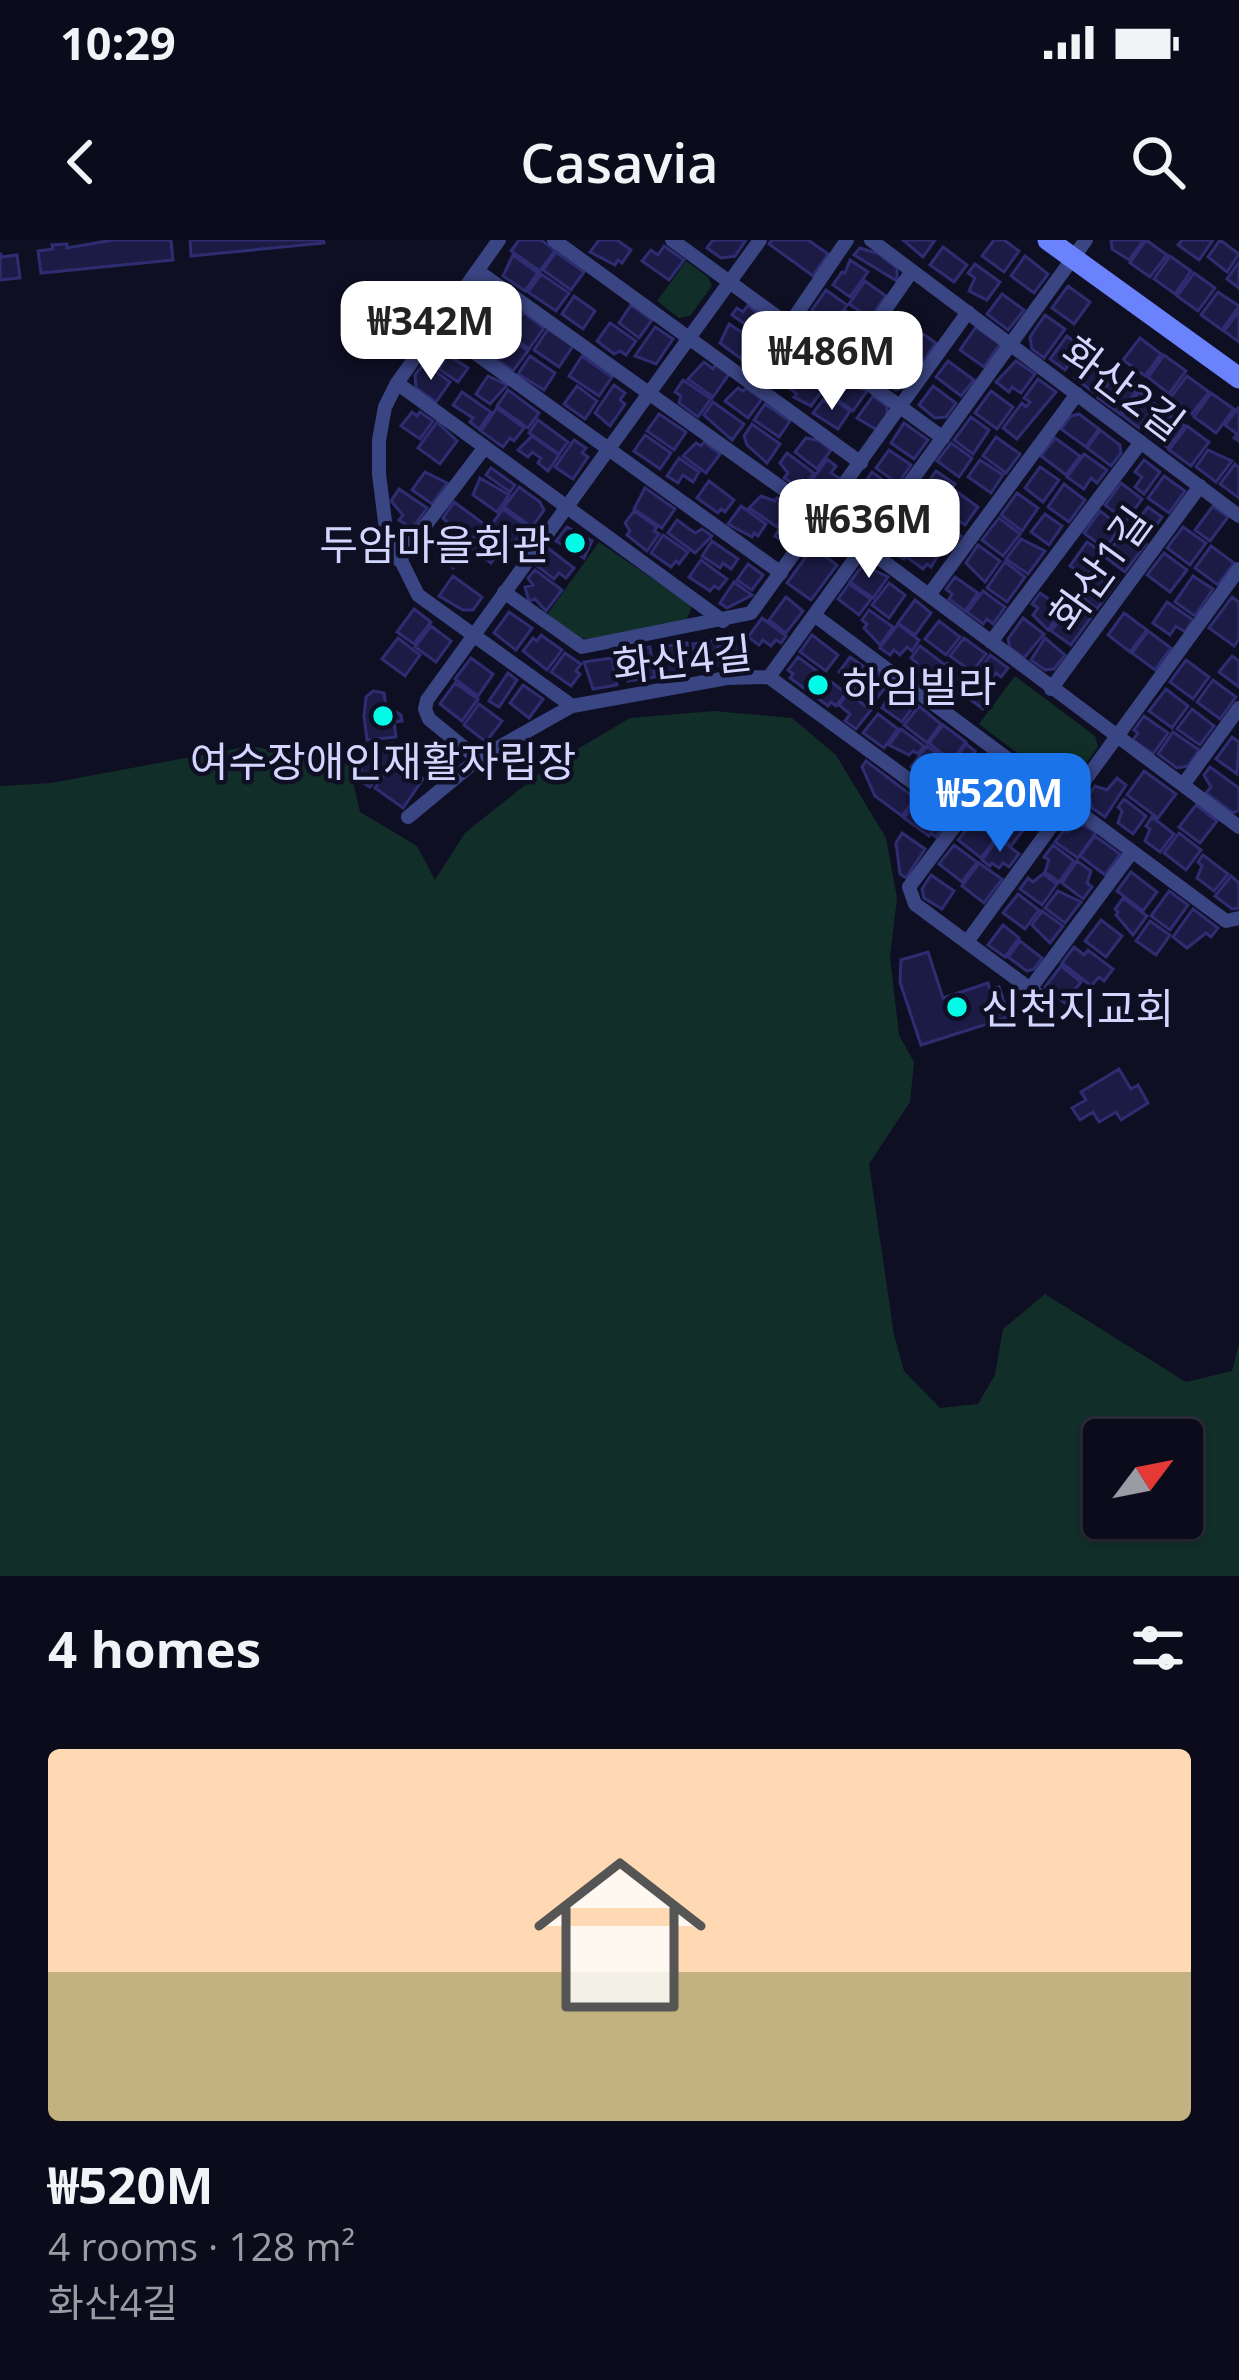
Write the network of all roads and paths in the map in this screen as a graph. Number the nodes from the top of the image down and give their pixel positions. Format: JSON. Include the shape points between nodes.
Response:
{"nodes":[{"id":1,"x":500,"y":240,"type":"edge"},
{"id":2,"x":554,"y":240,"type":"edge"},
{"id":3,"x":672,"y":240,"type":"edge"},
{"id":4,"x":760,"y":240,"type":"edge"},
{"id":5,"x":847,"y":240,"type":"edge"},
{"id":6,"x":871,"y":240,"type":"edge"},
{"id":7,"x":1048,"y":240,"type":"edge"},
{"id":8,"x":1080,"y":249,"type":"edge"},
{"id":9,"x":912,"y":271,"type":"junction"},
{"id":10,"x":478,"y":272,"type":"junction"},
{"id":11,"x":730,"y":281,"type":"junction"},
{"id":12,"x":968,"y":312,"type":"junction"},
{"id":13,"x":789,"y":325,"type":"junction"},
{"id":14,"x":439,"y":328,"type":"junction"},
{"id":15,"x":689,"y":336,"type":"junction"},
{"id":16,"x":1011,"y":344,"type":"junction"},
{"id":17,"x":846,"y":366,"type":"junction"},
{"id":18,"x":1239,"y":377,"type":"edge"},
{"id":19,"x":397,"y":383,"type":"junction"},
{"id":20,"x":649,"y":393,"type":"junction"},
{"id":21,"x":1077,"y":394,"type":"junction"},
{"id":22,"x":902,"y":407,"type":"junction"},
{"id":23,"x":943,"y":438,"type":"junction"},
{"id":24,"x":1141,"y":442,"type":"junction"},
{"id":25,"x":485,"y":447,"type":"junction"},
{"id":26,"x":608,"y":449,"type":"junction"},
{"id":27,"x":861,"y":463,"type":"junction"},
{"id":28,"x":1200,"y":486,"type":"junction"},
{"id":29,"x":566,"y":506,"type":"junction"},
{"id":30,"x":1239,"y":516,"type":"edge"},
{"id":31,"x":823,"y":518,"type":"junction"},
{"id":32,"x":863,"y":546,"type":"junction"},
{"id":33,"x":399,"y":560,"type":"junction"},
{"id":34,"x":1239,"y":569,"type":"edge"},
{"id":35,"x":781,"y":573,"type":"junction"},
{"id":36,"x":504,"y":592,"type":"junction"},
{"id":37,"x":929,"y":595,"type":"junction"},
{"id":38,"x":814,"y":614,"type":"junction"},
{"id":39,"x":723,"y":621,"type":"junction"},
{"id":40,"x":473,"y":632,"type":"junction"},
{"id":41,"x":991,"y":642,"type":"junction"},
{"id":42,"x":769,"y":677,"type":"junction"},
{"id":43,"x":1051,"y":688,"type":"junction"},
{"id":44,"x":572,"y":706,"type":"junction"},
{"id":45,"x":1239,"y":708,"type":"edge"},
{"id":46,"x":1116,"y":737,"type":"junction"},
{"id":47,"x":1006,"y":758,"type":"junction"},
{"id":48,"x":478,"y":759,"type":"junction"},
{"id":49,"x":1183,"y":785,"type":"junction"},
{"id":50,"x":1067,"y":803,"type":"junction"},
{"id":51,"x":407,"y":818,"type":"dead end"},
{"id":52,"x":961,"y":818,"type":"junction"},
{"id":53,"x":1239,"y":827,"type":"edge"},
{"id":54,"x":1132,"y":852,"type":"junction"},
{"id":55,"x":1239,"y":918,"type":"edge"},
{"id":56,"x":967,"y":942,"type":"junction"}],
"edges":[{"from":1,"to":10,"type":"street","name":"화산4길"},
{"from":2,"to":15,"type":"street"},
{"from":3,"to":11,"type":"street"},
{"from":4,"to":11,"type":"street"},
{"from":5,"to":13,"type":"street"},
{"from":6,"to":9,"type":"street","name":"화산2길"},
{"from":7,"to":8,"type":"street"},
{"from":8,"to":16,"type":"street"},
{"from":8,"to":18,"type":"street"},
{"from":9,"to":12,"type":"street","name":"화산2길"},
{"from":9,"to":17,"type":"street"},
{"from":10,"to":14,"type":"street","name":"화산4길"},
{"from":10,"to":20,"type":"street","name":"화산1길"},
{"from":11,"to":13,"type":"street"},
{"from":11,"to":15,"type":"street"},
{"from":12,"to":16,"type":"street","name":"화산2길"},
{"from":12,"to":22,"type":"street"},
{"from":13,"to":17,"type":"street"},
{"from":14,"to":19,"type":"street","name":"화산4길"},
{"from":14,"to":26,"type":"street"},
{"from":15,"to":20,"type":"street"},
{"from":15,"to":27,"type":"street"},
{"from":16,"to":21,"type":"street","name":"화산2길"},
{"from":16,"to":23,"type":"street"},
{"from":17,"to":22,"type":"street"},
{"from":19,"to":25,"type":"street"},
{"from":19,"to":33,"type":"street","name":"화산4길","via":[[379,440],[386,530]]},
{"from":20,"to":26,"type":"street"},
{"from":20,"to":31,"type":"street","name":"화산1길"},
{"from":21,"to":24,"type":"street","name":"화산2길"},
{"from":21,"to":37,"type":"street"},
{"from":22,"to":23,"type":"street"},
{"from":22,"to":27,"type":"street"},
{"from":23,"to":32,"type":"street"},
{"from":24,"to":28,"type":"street","name":"화산2길"},
{"from":24,"to":41,"type":"street","name":"화산1길"},
{"from":25,"to":29,"type":"street"},
{"from":25,"to":33,"type":"street"},
{"from":26,"to":29,"type":"street"},
{"from":26,"to":35,"type":"street"},
{"from":27,"to":31,"type":"street"},
{"from":28,"to":30,"type":"street","name":"화산2길"},
{"from":28,"to":43,"type":"street","name":"화산1길"},
{"from":29,"to":36,"type":"street"},
{"from":29,"to":39,"type":"street"},
{"from":31,"to":32,"type":"street","name":"화산1길"},
{"from":31,"to":35,"type":"street"},
{"from":32,"to":37,"type":"street","name":"화산1길"},
{"from":32,"to":38,"type":"street"},
{"from":33,"to":40,"type":"street","name":"화산4길","via":[[418,595]]},
{"from":34,"to":46,"type":"street"},
{"from":35,"to":39,"type":"street","via":[[751,613]]},
{"from":36,"to":39,"type":"street","via":[[582,646]]},
{"from":36,"to":40,"type":"street"},
{"from":37,"to":41,"type":"street","name":"화산1길"},
{"from":38,"to":42,"type":"street"},
{"from":38,"to":47,"type":"street"},
{"from":40,"to":44,"type":"street","name":"화산4길"},
{"from":40,"to":48,"type":"street","via":[[424,710]]},
{"from":41,"to":43,"type":"street","name":"화산1길"},
{"from":42,"to":44,"type":"street","name":"화산4길"},
{"from":42,"to":52,"type":"street","name":"화산4길"},
{"from":43,"to":46,"type":"street","name":"화산1길"},
{"from":44,"to":48,"type":"street"},
{"from":45,"to":49,"type":"street"},
{"from":46,"to":49,"type":"street","name":"화산1길"},
{"from":46,"to":50,"type":"street"},
{"from":47,"to":50,"type":"street"},
{"from":47,"to":52,"type":"street"},
{"from":48,"to":51,"type":"street"},
{"from":49,"to":53,"type":"street","name":"화산1길"},
{"from":50,"to":54,"type":"street"},
{"from":50,"to":56,"type":"street"},
{"from":52,"to":56,"type":"street","via":[[910,887],[915,904]]},
{"from":54,"to":55,"type":"street","via":[[1226,921]]},
{"from":54,"to":56,"type":"street","via":[[1035,993]]}]}
